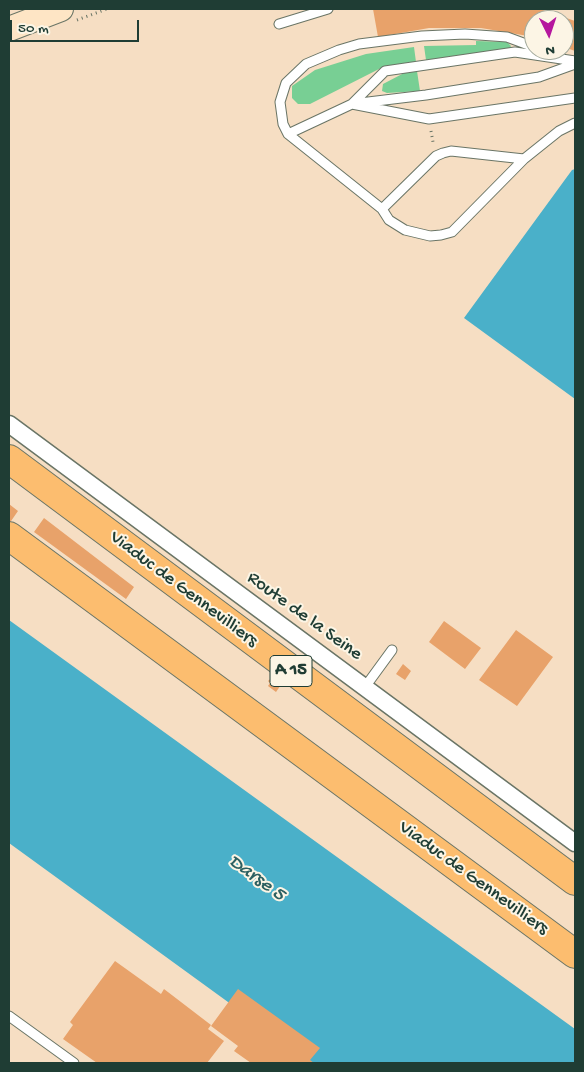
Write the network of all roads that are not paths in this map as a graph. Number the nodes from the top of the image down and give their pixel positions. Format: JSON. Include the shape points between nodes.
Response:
{"nodes":[{"id":1,"x":61,"y":9,"type":"edge"},
{"id":2,"x":328,"y":9,"type":"edge"},
{"id":3,"x":279,"y":24,"type":"dead end"},
{"id":4,"x":9,"y":29,"type":"edge"},
{"id":5,"x":524,"y":43,"type":"edge"},
{"id":6,"x":575,"y":62,"type":"edge"},
{"id":7,"x":575,"y":98,"type":"edge"},
{"id":8,"x":352,"y":104,"type":"junction"},
{"id":9,"x":575,"y":123,"type":"edge"},
{"id":10,"x":288,"y":134,"type":"junction"},
{"id":11,"x":524,"y":159,"type":"junction"},
{"id":12,"x":382,"y":209,"type":"junction"},
{"id":13,"x":9,"y":424,"type":"edge"},
{"id":14,"x":9,"y":458,"type":"edge"},
{"id":15,"x":9,"y":536,"type":"edge"},
{"id":16,"x":392,"y":650,"type":"dead end"},
{"id":17,"x":365,"y":688,"type":"junction"},
{"id":18,"x":575,"y":843,"type":"edge"},
{"id":19,"x":575,"y":881,"type":"edge"},
{"id":20,"x":575,"y":954,"type":"edge"},
{"id":21,"x":9,"y":1016,"type":"edge"},
{"id":22,"x":74,"y":1063,"type":"edge"}],
"edges":[{"from":1,"to":4,"type":"main road"},
{"from":2,"to":3,"type":"lane"},
{"from":5,"to":10,"type":"lane","via":[[465,34],[359,44],[340,50],[306,64],[286,82],[280,113]]},
{"from":6,"to":8,"type":"lane","via":[[539,77]]},
{"from":6,"to":8,"type":"lane","via":[[515,52],[385,71]]},
{"from":7,"to":8,"type":"lane","via":[[429,119]]},
{"from":8,"to":10,"type":"lane"},
{"from":9,"to":11,"type":"lane","via":[[559,131]]},
{"from":10,"to":12,"type":"lane"},
{"from":11,"to":12,"type":"lane","via":[[451,151],[443,153],[436,156]]},
{"from":11,"to":12,"type":"lane","via":[[452,232],[441,236],[405,230],[389,220]]},
{"from":13,"to":17,"type":"street","name":"Route de la Seine"},
{"from":14,"to":19,"type":"highway","name":"Viaduc de Gennevilliers","number":"A 15"},
{"from":15,"to":20,"type":"highway","name":"Viaduc de Gennevilliers"},
{"from":16,"to":17,"type":"lane"},
{"from":17,"to":18,"type":"street","name":"Route de la Seine"},
{"from":21,"to":22,"type":"lane"}]}
